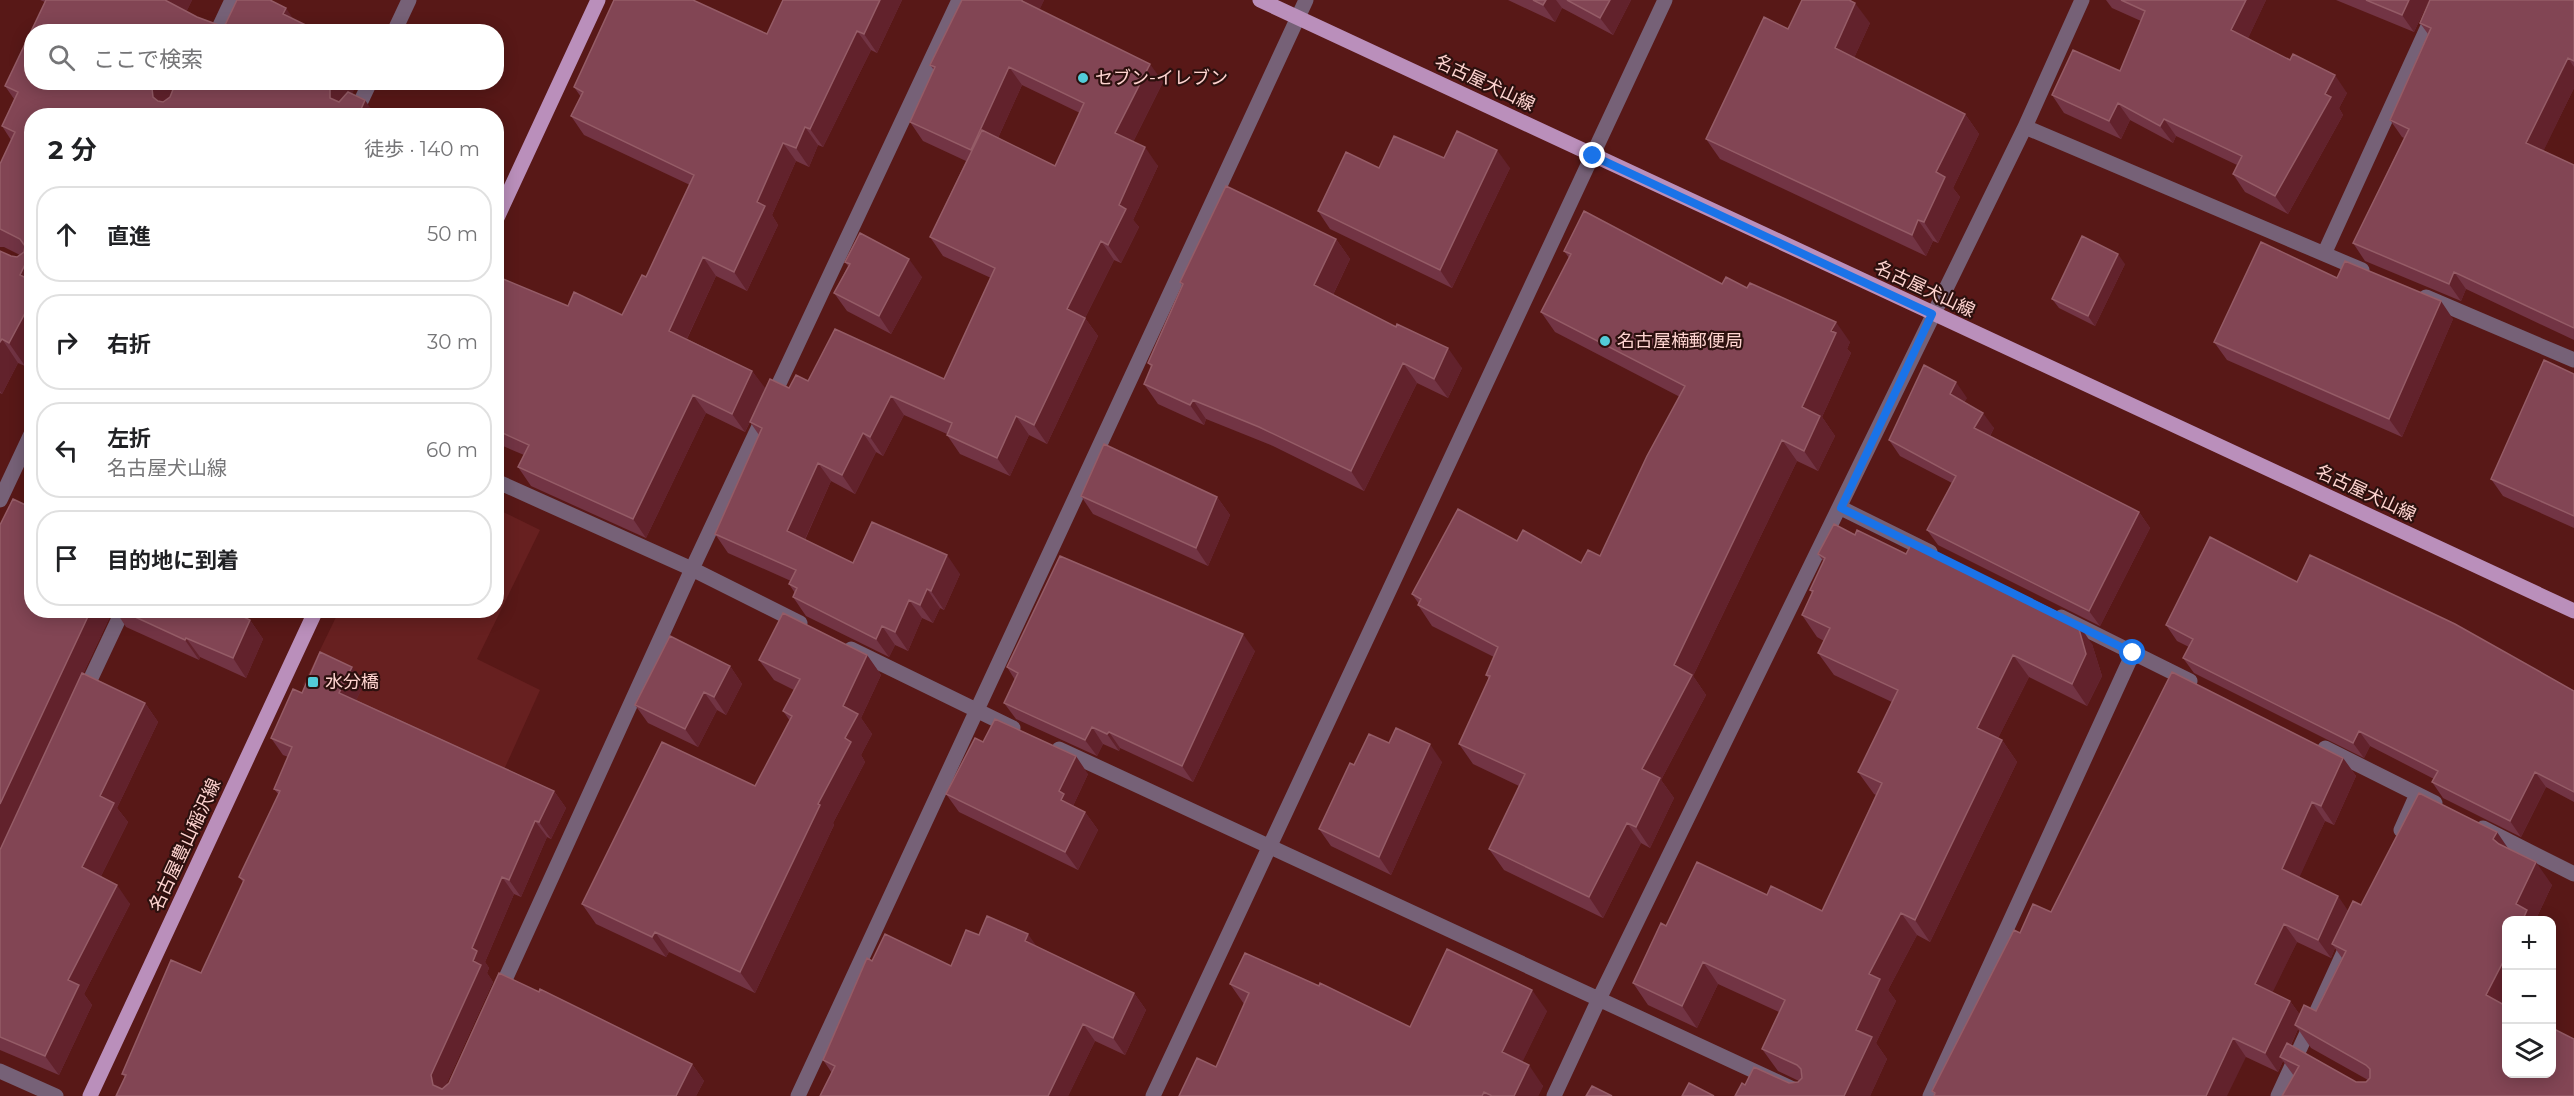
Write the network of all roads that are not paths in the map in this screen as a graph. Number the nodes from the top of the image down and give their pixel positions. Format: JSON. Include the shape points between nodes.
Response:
{"nodes":[{"id":1,"x":232,"y":0,"type":"edge"},
{"id":2,"x":409,"y":0,"type":"edge"},
{"id":3,"x":598,"y":0,"type":"edge"},
{"id":4,"x":959,"y":0,"type":"edge"},
{"id":5,"x":1260,"y":0,"type":"edge"},
{"id":6,"x":1306,"y":0,"type":"edge"},
{"id":7,"x":1665,"y":0,"type":"edge"},
{"id":8,"x":2082,"y":0,"type":"edge"},
{"id":9,"x":2440,"y":0,"type":"edge"},
{"id":10,"x":1298,"y":17,"type":"junction"},
{"id":11,"x":221,"y":24,"type":"edge"},
{"id":12,"x":398,"y":24,"type":"edge"},
{"id":13,"x":366,"y":90,"type":"edge"},
{"id":14,"x":358,"y":108,"type":"edge"},
{"id":15,"x":2025,"y":127,"type":"junction"},
{"id":16,"x":1593,"y":156,"type":"junction"},
{"id":17,"x":504,"y":203,"type":"edge"},
{"id":18,"x":2324,"y":255,"type":"junction"},
{"id":19,"x":2379,"y":278,"type":"edge"},
{"id":20,"x":2411,"y":291,"type":"edge"},
{"id":21,"x":1932,"y":314,"type":"junction"},
{"id":22,"x":2574,"y":360,"type":"edge"},
{"id":23,"x":24,"y":449,"type":"edge"},
{"id":24,"x":504,"y":485,"type":"edge"},
{"id":25,"x":0,"y":500,"type":"edge"},
{"id":26,"x":1841,"y":508,"type":"junction"},
{"id":27,"x":1945,"y":560,"type":"edge"},
{"id":28,"x":692,"y":569,"type":"junction"},
{"id":29,"x":2049,"y":611,"type":"edge"},
{"id":30,"x":2574,"y":611,"type":"edge"},
{"id":31,"x":119,"y":618,"type":"edge"},
{"id":32,"x":312,"y":618,"type":"edge"},
{"id":33,"x":818,"y":632,"type":"edge"},
{"id":34,"x":839,"y":643,"type":"edge"},
{"id":35,"x":2133,"y":653,"type":"junction"},
{"id":36,"x":2206,"y":690,"type":"edge"},
{"id":37,"x":78,"y":706,"type":"edge"},
{"id":38,"x":976,"y":712,"type":"junction"},
{"id":39,"x":2312,"y":742,"type":"edge"},
{"id":40,"x":2417,"y":795,"type":"junction"},
{"id":41,"x":2448,"y":810,"type":"edge"},
{"id":42,"x":2469,"y":821,"type":"edge"},
{"id":43,"x":1269,"y":845,"type":"junction"},
{"id":44,"x":2392,"y":848,"type":"edge"},
{"id":45,"x":2574,"y":874,"type":"edge"},
{"id":46,"x":2358,"y":923,"type":"edge"},
{"id":47,"x":1599,"y":999,"type":"junction"},
{"id":48,"x":491,"y":1010,"type":"edge"},
{"id":49,"x":0,"y":1071,"type":"edge"},
{"id":50,"x":56,"y":1096,"type":"edge"},
{"id":51,"x":90,"y":1096,"type":"edge"},
{"id":52,"x":798,"y":1096,"type":"edge"},
{"id":53,"x":1153,"y":1096,"type":"edge"},
{"id":54,"x":1554,"y":1096,"type":"edge"},
{"id":55,"x":1808,"y":1096,"type":"edge"},
{"id":56,"x":1930,"y":1096,"type":"edge"},
{"id":57,"x":2278,"y":1096,"type":"edge"}],
"edges":[{"from":1,"to":11,"type":"street"},
{"from":2,"to":12,"type":"street"},
{"from":3,"to":17,"type":"main road"},
{"from":4,"to":28,"type":"street"},
{"from":5,"to":10,"type":"main road","name":"名古屋犬山線"},
{"from":6,"to":10,"type":"street"},
{"from":7,"to":16,"type":"street"},
{"from":8,"to":15,"type":"street"},
{"from":9,"to":18,"type":"street"},
{"from":10,"to":16,"type":"main road","name":"名古屋犬山線"},
{"from":10,"to":38,"type":"street"},
{"from":13,"to":14,"type":"street"},
{"from":15,"to":18,"type":"street"},
{"from":15,"to":21,"type":"street"},
{"from":16,"to":21,"type":"main road","name":"名古屋犬山線"},
{"from":16,"to":43,"type":"street"},
{"from":18,"to":19,"type":"street"},
{"from":20,"to":22,"type":"street"},
{"from":21,"to":26,"type":"street"},
{"from":21,"to":30,"type":"main road","name":"名古屋犬山線"},
{"from":23,"to":25,"type":"street"},
{"from":24,"to":28,"type":"street"},
{"from":26,"to":27,"type":"street"},
{"from":26,"to":47,"type":"street"},
{"from":28,"to":33,"type":"street"},
{"from":28,"to":48,"type":"street"},
{"from":29,"to":35,"type":"street"},
{"from":31,"to":37,"type":"street"},
{"from":32,"to":51,"type":"main road","name":"名古屋豊山稲沢線"},
{"from":34,"to":38,"type":"street"},
{"from":35,"to":36,"type":"street"},
{"from":35,"to":56,"type":"street"},
{"from":38,"to":43,"type":"street"},
{"from":38,"to":52,"type":"street"},
{"from":39,"to":40,"type":"street"},
{"from":40,"to":41,"type":"street"},
{"from":40,"to":44,"type":"street"},
{"from":42,"to":45,"type":"street"},
{"from":43,"to":47,"type":"street"},
{"from":43,"to":53,"type":"street"},
{"from":46,"to":57,"type":"street","via":[[2303,1054]]},
{"from":47,"to":54,"type":"street"},
{"from":47,"to":55,"type":"street"},
{"from":49,"to":50,"type":"street"}]}
